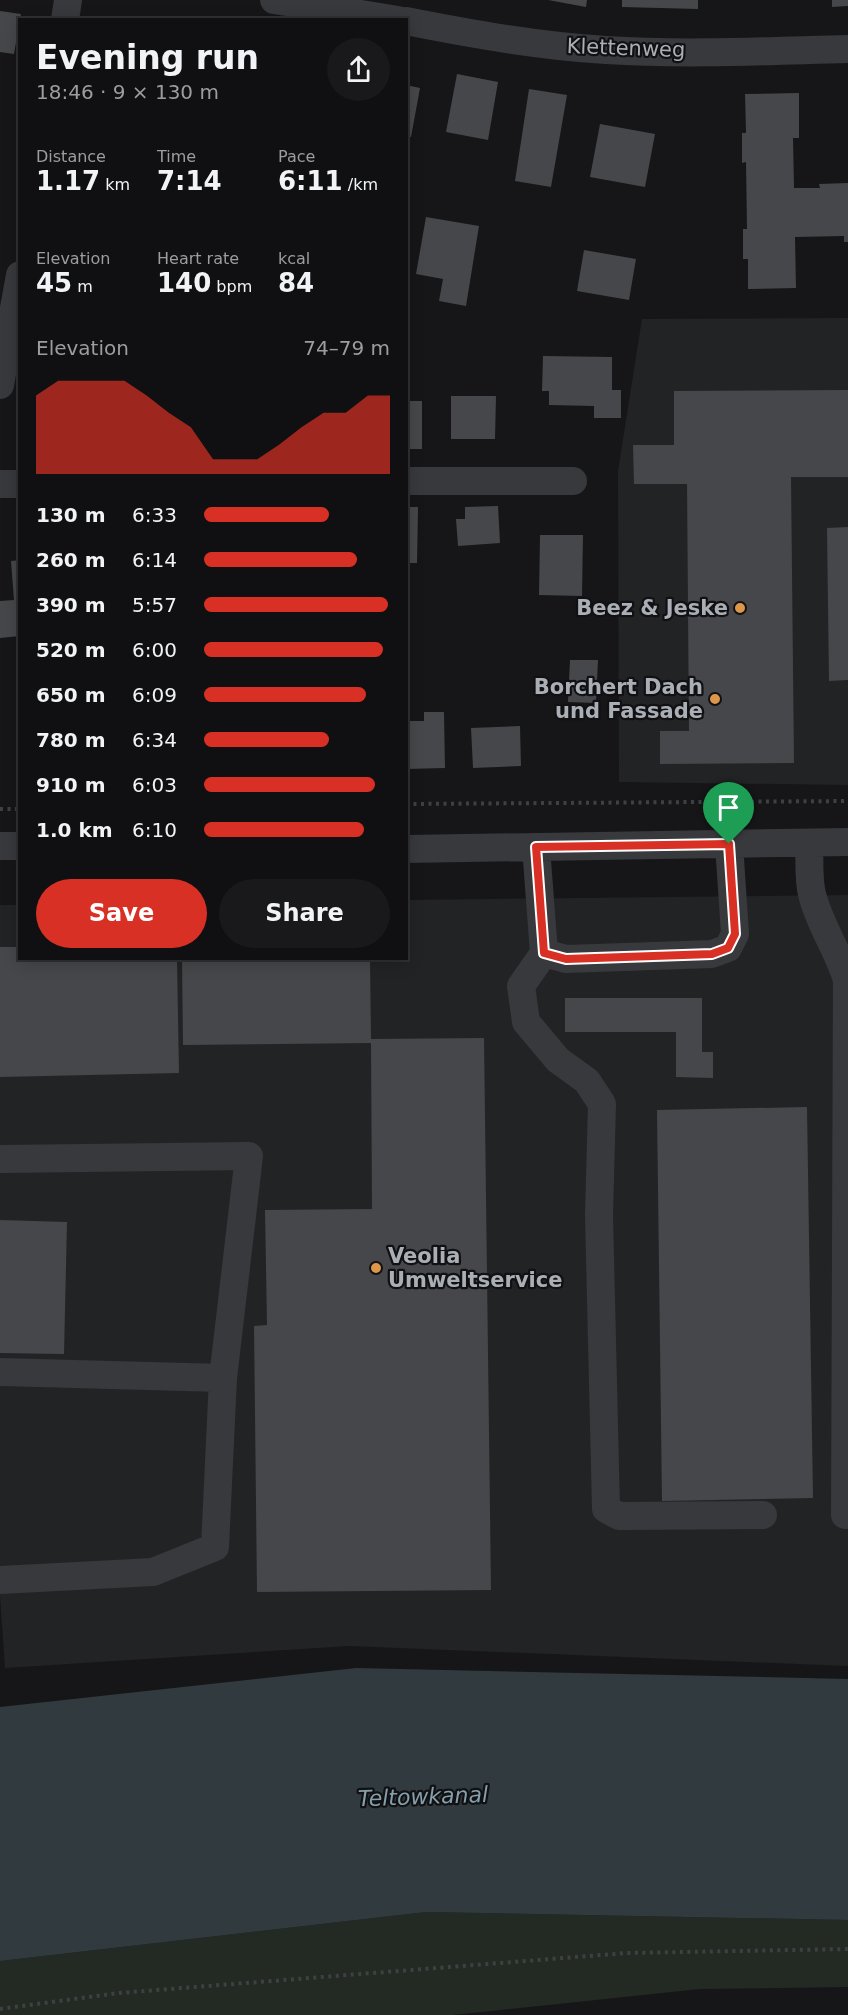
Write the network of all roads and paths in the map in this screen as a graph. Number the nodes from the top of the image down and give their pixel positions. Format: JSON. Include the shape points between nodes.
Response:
{"nodes":[{"id":1,"x":68,"y":0,"type":"edge"},
{"id":2,"x":274,"y":0,"type":"edge"},
{"id":3,"x":65,"y":18,"type":"edge"},
{"id":4,"x":386,"y":18,"type":"edge"},
{"id":5,"x":408,"y":21,"type":"edge"},
{"id":6,"x":848,"y":50,"type":"edge"},
{"id":7,"x":18,"y":286,"type":"edge"},
{"id":8,"x":0,"y":385,"type":"edge"},
{"id":9,"x":408,"y":481,"type":"edge"},
{"id":10,"x":573,"y":481,"type":"dead end"},
{"id":11,"x":0,"y":484,"type":"edge"},
{"id":12,"x":18,"y":484,"type":"edge"},
{"id":13,"x":848,"y":801,"type":"edge"},
{"id":14,"x":408,"y":804,"type":"edge"},
{"id":15,"x":18,"y":808,"type":"edge"},
{"id":16,"x":0,"y":809,"type":"edge"},
{"id":17,"x":848,"y":842,"type":"edge"},
{"id":18,"x":809,"y":843,"type":"junction"},
{"id":19,"x":729,"y":844,"type":"junction"},
{"id":20,"x":0,"y":846,"type":"edge"},
{"id":21,"x":18,"y":846,"type":"edge"},
{"id":22,"x":536,"y":847,"type":"junction"},
{"id":23,"x":408,"y":849,"type":"edge"},
{"id":24,"x":544,"y":953,"type":"junction"},
{"id":25,"x":0,"y":1159,"type":"edge"},
{"id":26,"x":0,"y":1372,"type":"edge"},
{"id":27,"x":224,"y":1378,"type":"junction"},
{"id":28,"x":763,"y":1515,"type":"dead end"},
{"id":29,"x":845,"y":1515,"type":"dead end"},
{"id":30,"x":0,"y":1580,"type":"edge"},
{"id":31,"x":848,"y":1949,"type":"edge"},
{"id":32,"x":0,"y":2009,"type":"edge"}],
"edges":[{"from":1,"to":3,"type":"street"},
{"from":2,"to":4,"type":"street"},
{"from":5,"to":6,"type":"street","name":"Klettenweg","via":[[479,35],[605,50]]},
{"from":7,"to":8,"type":"street"},
{"from":9,"to":10,"type":"street"},
{"from":11,"to":12,"type":"street"},
{"from":13,"to":14,"type":"path"},
{"from":15,"to":16,"type":"path"},
{"from":17,"to":18,"type":"street"},
{"from":18,"to":19,"type":"street"},
{"from":18,"to":29,"type":"street","via":[[811,893],[847,980]]},
{"from":19,"to":22,"type":"street"},
{"from":19,"to":24,"type":"street","via":[[735,934],[728,948],[712,954],[566,959]]},
{"from":20,"to":21,"type":"street"},
{"from":22,"to":23,"type":"street"},
{"from":22,"to":24,"type":"street"},
{"from":24,"to":28,"type":"street","via":[[521,986],[526,1022],[558,1060],[587,1081],[602,1104],[599,1215],[606,1509],[619,1516]]},
{"from":25,"to":27,"type":"street","via":[[249,1156]]},
{"from":26,"to":27,"type":"street"},
{"from":27,"to":30,"type":"street","via":[[215,1547],[153,1572]]},
{"from":31,"to":32,"type":"path","via":[[627,1953],[119,1993]]}]}
